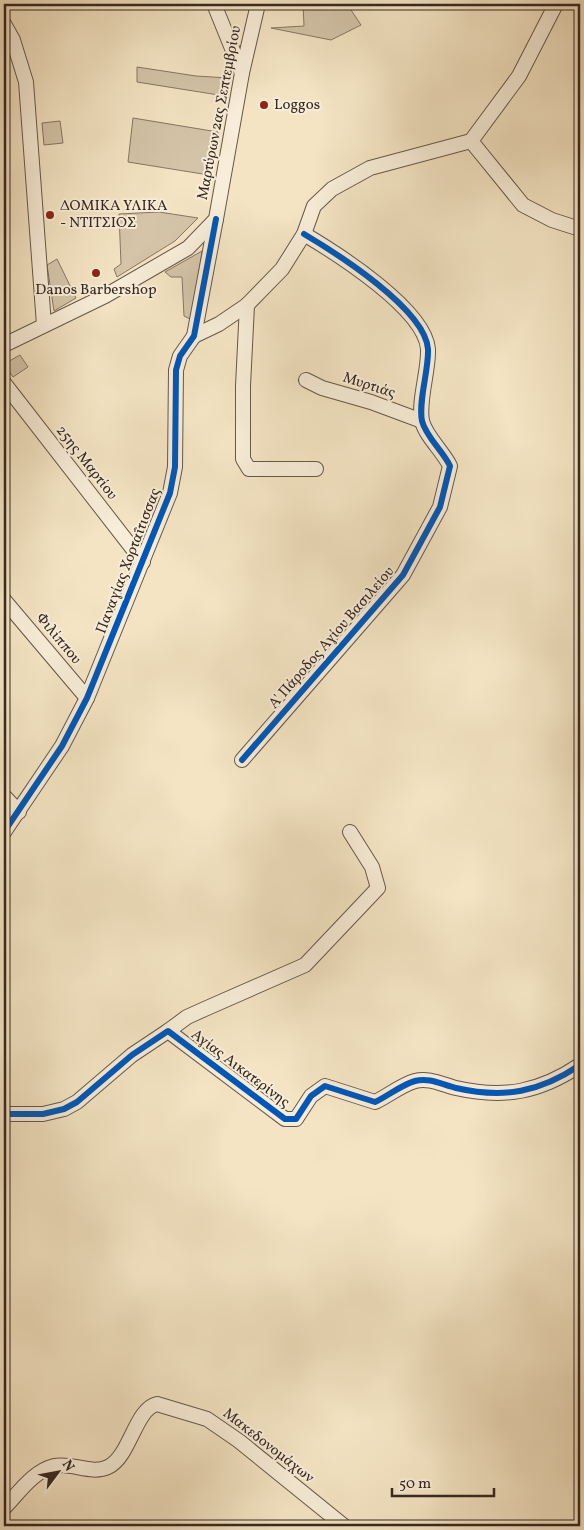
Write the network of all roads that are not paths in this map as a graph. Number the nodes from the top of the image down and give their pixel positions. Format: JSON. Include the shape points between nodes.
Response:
{"nodes":[{"id":1,"x":214,"y":4,"type":"edge"},
{"id":2,"x":258,"y":4,"type":"edge"},
{"id":3,"x":556,"y":4,"type":"edge"},
{"id":4,"x":4,"y":24,"type":"edge"},
{"id":5,"x":242,"y":73,"type":"junction"},
{"id":6,"x":471,"y":141,"type":"junction"},
{"id":7,"x":216,"y":219,"type":"junction"},
{"id":8,"x":580,"y":229,"type":"edge"},
{"id":9,"x":304,"y":234,"type":"junction"},
{"id":10,"x":247,"y":304,"type":"junction"},
{"id":11,"x":44,"y":325,"type":"junction"},
{"id":12,"x":194,"y":336,"type":"junction"},
{"id":13,"x":4,"y":345,"type":"edge"},
{"id":14,"x":306,"y":380,"type":"dead end"},
{"id":15,"x":4,"y":383,"type":"edge"},
{"id":16,"x":422,"y":421,"type":"junction"},
{"id":17,"x":316,"y":469,"type":"dead end"},
{"id":18,"x":143,"y":562,"type":"junction"},
{"id":19,"x":4,"y":600,"type":"edge"},
{"id":20,"x":88,"y":698,"type":"junction"},
{"id":21,"x":242,"y":760,"type":"dead end"},
{"id":22,"x":4,"y":796,"type":"edge"},
{"id":23,"x":19,"y":812,"type":"junction"},
{"id":24,"x":4,"y":832,"type":"edge"},
{"id":25,"x":350,"y":832,"type":"dead end"},
{"id":26,"x":168,"y":1031,"type":"junction"},
{"id":27,"x":580,"y":1065,"type":"edge"},
{"id":28,"x":4,"y":1114,"type":"edge"},
{"id":29,"x":4,"y":1508,"type":"edge"},
{"id":30,"x":344,"y":1526,"type":"edge"}],
"edges":[{"from":1,"to":5,"type":"street"},
{"from":2,"to":5,"type":"street","name":"Μαρτύρων 2ας Σεπτεμβρίου"},
{"from":3,"to":6,"type":"street","via":[[519,76]]},
{"from":4,"to":11,"type":"street","via":[[26,82]]},
{"from":5,"to":7,"type":"street","name":"Μαρτύρων 2ας Σεπτεμβρίου"},
{"from":6,"to":8,"type":"street","via":[[523,205],[544,217]]},
{"from":6,"to":9,"type":"street","via":[[370,168],[332,189],[314,206]]},
{"from":7,"to":11,"type":"street","name":"Μαρτύρων 2ας Σεπτεμβρίου","via":[[188,248],[105,296]]},
{"from":7,"to":12,"type":"street","name":"Παναγίας Χορταΐτισσας"},
{"from":9,"to":10,"type":"street","via":[[282,269]]},
{"from":9,"to":16,"type":"street","via":[[335,252],[383,288],[415,319],[428,348]]},
{"from":10,"to":12,"type":"street","via":[[220,324]]},
{"from":10,"to":17,"type":"street","via":[[243,459],[249,469]]},
{"from":11,"to":13,"type":"street","name":"Μαρτύρων 2ας Σεπτεμβρίου"},
{"from":12,"to":18,"type":"street","name":"Παναγίας Χορταΐτισσας","via":[[180,356],[176,370],[175,466],[170,493]]},
{"from":14,"to":16,"type":"street","name":"Μυρτιάς"},
{"from":15,"to":18,"type":"street","name":"25ης Μαρτίου"},
{"from":16,"to":21,"type":"street","name":"Α' Πάροδος Αγίου Βασιλείου","via":[[450,466],[440,507],[422,542],[403,576]]},
{"from":18,"to":20,"type":"street","name":"Παναγίας Χορταΐτισσας"},
{"from":19,"to":20,"type":"street","name":"Φιλίππου"},
{"from":20,"to":23,"type":"street","name":"Παναγίας Χορταΐτισσας","via":[[62,746]]},
{"from":22,"to":23,"type":"street"},
{"from":23,"to":24,"type":"street","name":"Παναγίας Χορταΐτισσας"},
{"from":25,"to":26,"type":"street","via":[[372,868],[378,888],[305,965],[207,1008]]},
{"from":26,"to":27,"type":"street","name":"Αγίας Αικατερίνης","via":[[285,1119],[291,1120],[296,1118],[311,1096],[325,1086],[375,1102],[416,1080],[487,1094],[508,1094],[546,1084]]},
{"from":26,"to":28,"type":"street","name":"Αγίας Αικατερίνης","via":[[64,1109],[42,1114]]},
{"from":29,"to":30,"type":"street","name":"Μακεδονομάχων","via":[[32,1480],[56,1466],[97,1470],[109,1467],[118,1459],[147,1410],[157,1404],[207,1419]]}]}
